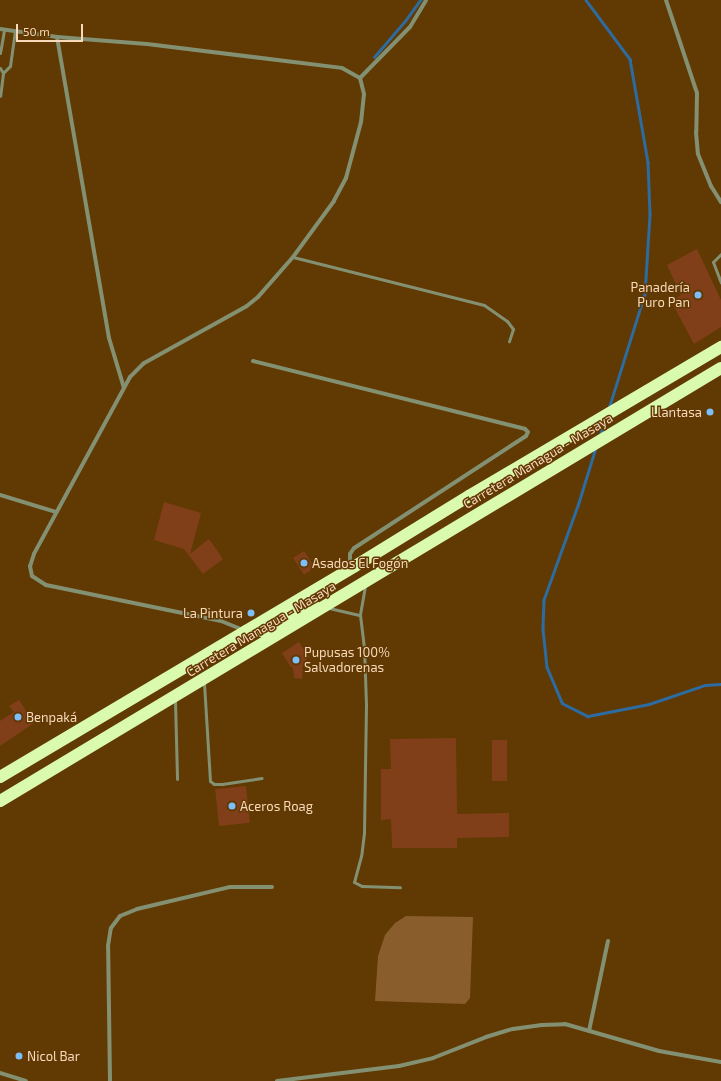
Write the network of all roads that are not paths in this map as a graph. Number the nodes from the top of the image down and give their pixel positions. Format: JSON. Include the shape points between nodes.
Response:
{"nodes":[{"id":1,"x":426,"y":0,"type":"edge"},
{"id":2,"x":666,"y":0,"type":"edge"},
{"id":3,"x":2,"y":29,"type":"edge"},
{"id":4,"x":15,"y":31,"type":"junction"},
{"id":5,"x":57,"y":37,"type":"junction"},
{"id":6,"x":0,"y":53,"type":"edge"},
{"id":7,"x":0,"y":68,"type":"edge"},
{"id":8,"x":3,"y":73,"type":"junction"},
{"id":9,"x":360,"y":78,"type":"junction"},
{"id":10,"x":0,"y":96,"type":"edge"},
{"id":11,"x":721,"y":202,"type":"edge"},
{"id":12,"x":721,"y":254,"type":"edge"},
{"id":13,"x":293,"y":257,"type":"junction"},
{"id":14,"x":721,"y":283,"type":"edge"},
{"id":15,"x":509,"y":341,"type":"dead end"},
{"id":16,"x":721,"y":348,"type":"edge"},
{"id":17,"x":253,"y":361,"type":"dead end"},
{"id":18,"x":721,"y":368,"type":"edge"},
{"id":19,"x":124,"y":388,"type":"junction"},
{"id":20,"x":0,"y":495,"type":"edge"},
{"id":21,"x":56,"y":512,"type":"junction"},
{"id":22,"x":403,"y":537,"type":"junction"},
{"id":23,"x":350,"y":569,"type":"junction"},
{"id":24,"x":365,"y":583,"type":"junction"},
{"id":25,"x":324,"y":607,"type":"junction"},
{"id":26,"x":360,"y":615,"type":"junction"},
{"id":27,"x":246,"y":631,"type":"junction"},
{"id":28,"x":204,"y":679,"type":"junction"},
{"id":29,"x":175,"y":696,"type":"junction"},
{"id":30,"x":30,"y":759,"type":"junction"},
{"id":31,"x":2,"y":776,"type":"edge"},
{"id":32,"x":41,"y":776,"type":"junction"},
{"id":33,"x":262,"y":778,"type":"dead end"},
{"id":34,"x":177,"y":779,"type":"dead end"},
{"id":35,"x":14,"y":793,"type":"junction"},
{"id":36,"x":0,"y":801,"type":"edge"},
{"id":37,"x":272,"y":887,"type":"dead end"},
{"id":38,"x":400,"y":887,"type":"dead end"},
{"id":39,"x":608,"y":941,"type":"dead end"},
{"id":40,"x":589,"y":1031,"type":"junction"},
{"id":41,"x":721,"y":1062,"type":"edge"},
{"id":42,"x":0,"y":1073,"type":"edge"},
{"id":43,"x":26,"y":1081,"type":"edge"},
{"id":44,"x":110,"y":1081,"type":"edge"},
{"id":45,"x":277,"y":1081,"type":"edge"}],
"edges":[{"from":1,"to":9,"type":"street","via":[[410,27]]},
{"from":2,"to":11,"type":"street","via":[[697,93],[698,154],[711,186]]},
{"from":3,"to":4,"type":"street"},
{"from":3,"to":6,"type":"lane"},
{"from":4,"to":5,"type":"street"},
{"from":4,"to":8,"type":"lane","via":[[10,66]]},
{"from":5,"to":9,"type":"street","via":[[148,44],[342,68]]},
{"from":5,"to":19,"type":"street","via":[[109,338]]},
{"from":7,"to":8,"type":"lane"},
{"from":8,"to":10,"type":"lane"},
{"from":9,"to":13,"type":"street","via":[[364,94],[362,122],[346,178],[334,201]]},
{"from":12,"to":14,"type":"lane","via":[[713,262]]},
{"from":13,"to":15,"type":"lane","via":[[484,305],[507,321],[513,329]]},
{"from":13,"to":19,"type":"street","via":[[247,306],[144,363],[130,377]]},
{"from":16,"to":22,"type":"highway","name":"Carretera Managua - Masaya"},
{"from":17,"to":23,"type":"street","via":[[528,432],[526,436],[354,548],[350,554]]},
{"from":18,"to":24,"type":"highway","name":"Carretera Managua - Masaya"},
{"from":19,"to":21,"type":"street"},
{"from":20,"to":21,"type":"street"},
{"from":21,"to":27,"type":"street","via":[[30,566],[32,576],[36,580],[46,585],[221,621]]},
{"from":22,"to":23,"type":"highway","name":"Carretera Managua - Masaya"},
{"from":22,"to":24,"type":"highway","via":[[366,567],[363,575]]},
{"from":23,"to":27,"type":"highway","name":"Carretera Managua - Masaya"},
{"from":24,"to":25,"type":"highway","name":"Carretera Managua - Masaya"},
{"from":24,"to":26,"type":"lane"},
{"from":25,"to":26,"type":"lane"},
{"from":25,"to":27,"type":"highway","via":[[298,612],[268,631]]},
{"from":25,"to":28,"type":"highway","name":"Carretera Managua - Masaya"},
{"from":26,"to":38,"type":"lane","via":[[366,705],[364,833],[354,882],[362,886]]},
{"from":27,"to":30,"type":"highway","name":"Carretera Managua - Masaya"},
{"from":28,"to":29,"type":"highway","name":"Carretera Managua - Masaya"},
{"from":28,"to":33,"type":"lane","via":[[210,781],[222,784]]},
{"from":29,"to":32,"type":"highway","name":"Carretera Managua - Masaya"},
{"from":29,"to":34,"type":"lane"},
{"from":30,"to":31,"type":"highway","name":"Carretera Managua - Masaya"},
{"from":30,"to":32,"type":"highway","via":[[26,764],[26,770],[30,775]]},
{"from":31,"to":35,"type":"highway","via":[[10,773],[20,781],[19,788]]},
{"from":32,"to":35,"type":"highway","name":"Carretera Managua - Masaya"},
{"from":35,"to":36,"type":"highway","name":"Carretera Managua - Masaya"},
{"from":37,"to":44,"type":"street","via":[[230,887],[137,909],[120,916],[111,928],[108,946]]},
{"from":39,"to":40,"type":"street"},
{"from":40,"to":41,"type":"street","via":[[659,1051]]},
{"from":40,"to":45,"type":"street","via":[[565,1024],[514,1029],[433,1058],[399,1066]]},
{"from":42,"to":43,"type":"street"}]}
